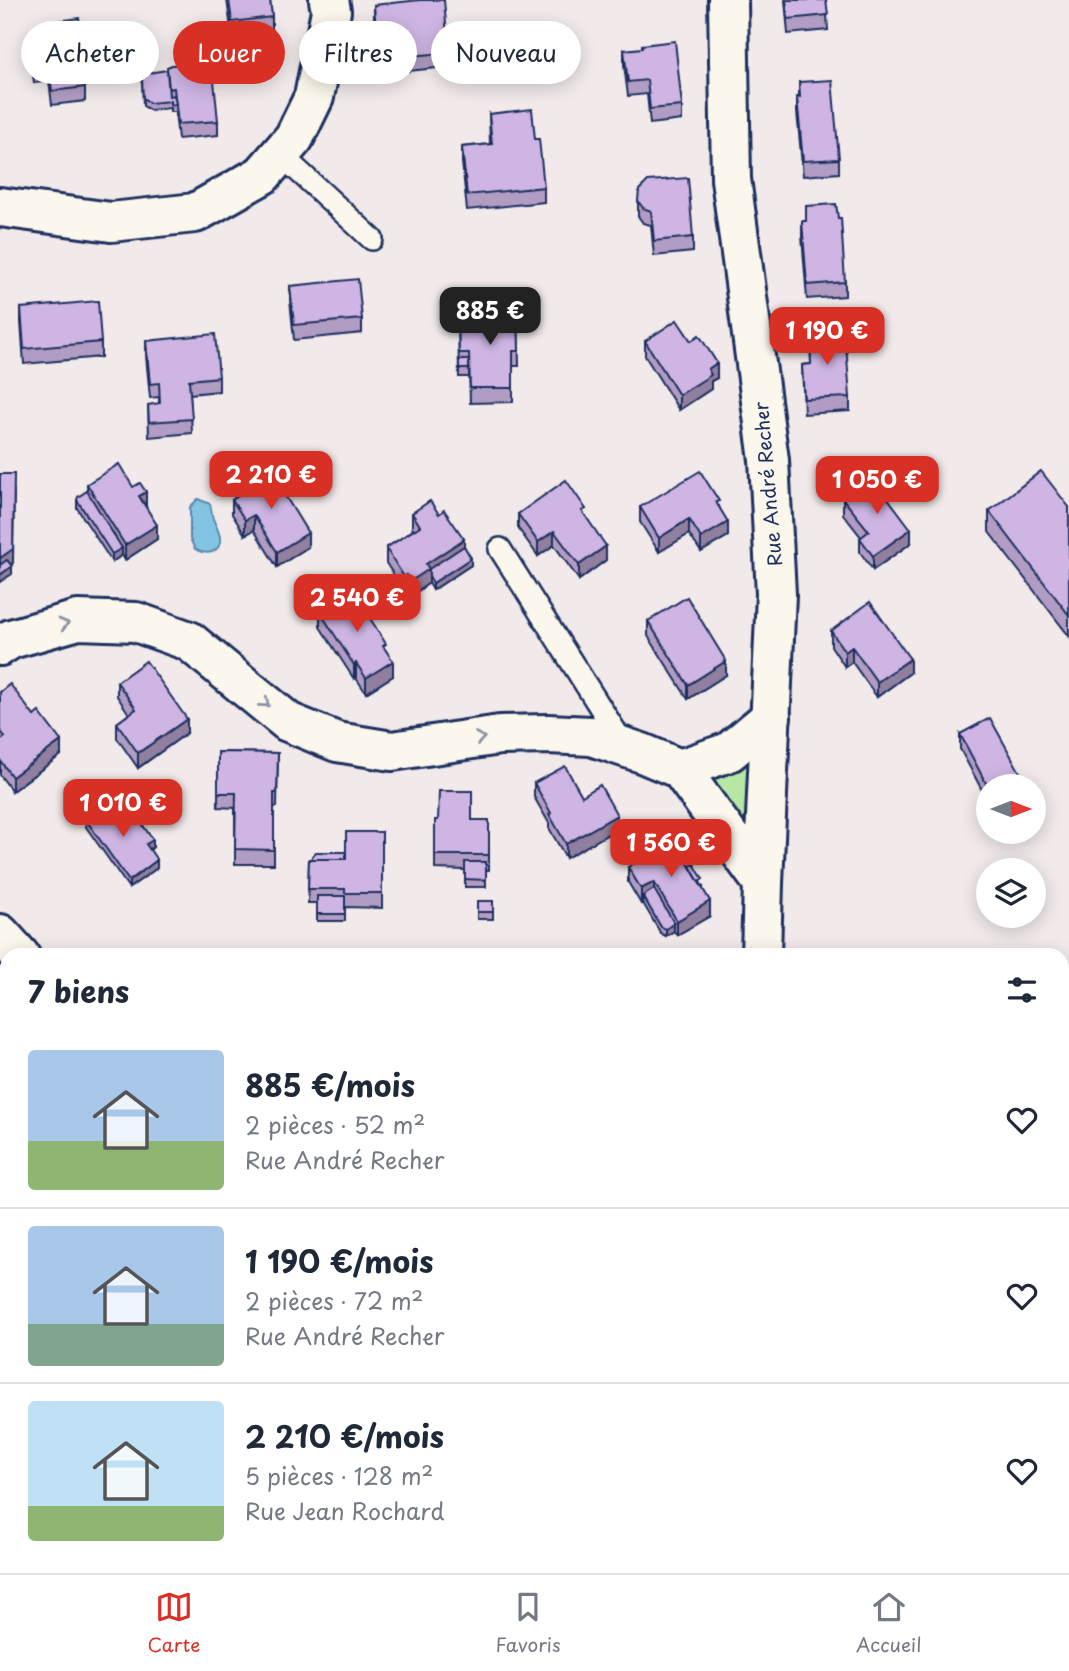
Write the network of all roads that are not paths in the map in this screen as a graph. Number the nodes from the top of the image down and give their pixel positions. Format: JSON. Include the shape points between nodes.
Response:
{"nodes":[{"id":1,"x":330,"y":0,"type":"edge"},
{"id":2,"x":728,"y":0,"type":"edge"},
{"id":3,"x":280,"y":154,"type":"junction"},
{"id":4,"x":0,"y":208,"type":"edge"},
{"id":5,"x":372,"y":239,"type":"dead end"},
{"id":6,"x":500,"y":549,"type":"dead end"},
{"id":7,"x":0,"y":646,"type":"edge"},
{"id":8,"x":771,"y":718,"type":"junction"},
{"id":9,"x":625,"y":748,"type":"junction"},
{"id":10,"x":680,"y":769,"type":"junction"},
{"id":11,"x":763,"y":883,"type":"junction"},
{"id":12,"x":0,"y":934,"type":"edge"},
{"id":13,"x":13,"y":948,"type":"edge"},
{"id":14,"x":761,"y":948,"type":"edge"}],
"edges":[{"from":1,"to":3,"type":"street","via":[[314,97],[294,138]]},
{"from":2,"to":8,"type":"street","name":"Rue André Recher","via":[[731,179],[769,460],[776,594]]},
{"from":3,"to":4,"type":"street","via":[[262,175],[195,213],[111,222]]},
{"from":3,"to":5,"type":"lane"},
{"from":6,"to":9,"type":"lane"},
{"from":7,"to":9,"type":"street","one_way":true,"via":[[78,620],[136,622],[189,641],[288,722],[337,742],[392,751],[500,735],[548,734],[591,736]]},
{"from":8,"to":10,"type":"street","via":[[729,752]]},
{"from":8,"to":11,"type":"street","name":"Rue André Recher"},
{"from":9,"to":10,"type":"street"},
{"from":10,"to":11,"type":"street"},
{"from":11,"to":14,"type":"street","name":"Rue André Recher"},
{"from":12,"to":13,"type":"street"}]}
